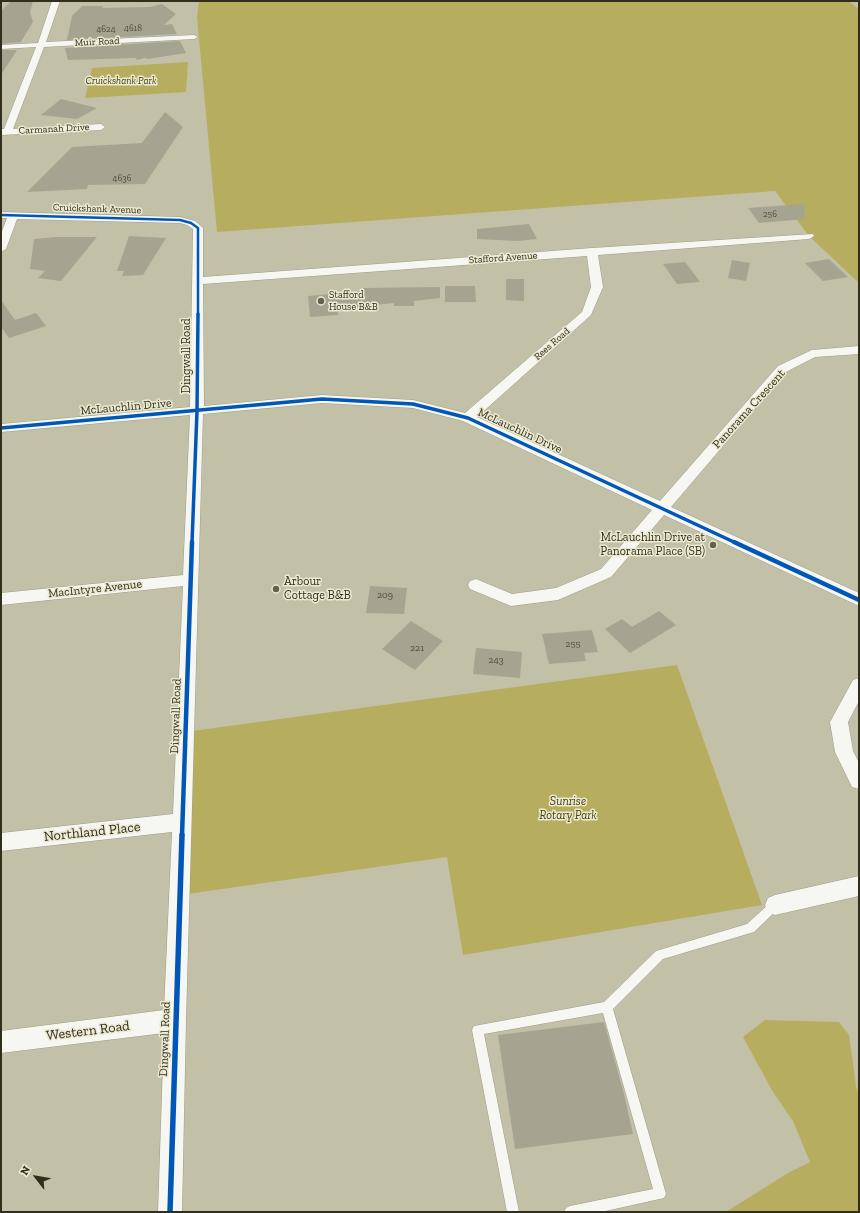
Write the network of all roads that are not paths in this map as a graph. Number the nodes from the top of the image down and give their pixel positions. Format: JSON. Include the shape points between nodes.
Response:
{"nodes":[{"id":1,"x":56,"y":1,"type":"edge"},
{"id":2,"x":194,"y":37,"type":"dead end"},
{"id":3,"x":41,"y":45,"type":"junction"},
{"id":4,"x":1,"y":47,"type":"edge"},
{"id":5,"x":101,"y":127,"type":"dead end"},
{"id":6,"x":4,"y":132,"type":"edge"},
{"id":7,"x":1,"y":215,"type":"edge"},
{"id":8,"x":13,"y":215,"type":"junction"},
{"id":9,"x":192,"y":223,"type":"joint"},
{"id":10,"x":809,"y":236,"type":"dead end"},
{"id":11,"x":1,"y":249,"type":"edge"},
{"id":12,"x":592,"y":251,"type":"junction"},
{"id":13,"x":197,"y":281,"type":"junction"},
{"id":14,"x":859,"y":350,"type":"edge"},
{"id":15,"x":197,"y":411,"type":"junction"},
{"id":16,"x":468,"y":418,"type":"junction"},
{"id":17,"x":1,"y":428,"type":"edge"},
{"id":18,"x":662,"y":508,"type":"junction"},
{"id":19,"x":190,"y":580,"type":"junction"},
{"id":20,"x":476,"y":585,"type":"dead end"},
{"id":21,"x":1,"y":599,"type":"edge"},
{"id":22,"x":859,"y":600,"type":"edge"},
{"id":23,"x":859,"y":685,"type":"edge"},
{"id":24,"x":859,"y":781,"type":"edge"},
{"id":25,"x":182,"y":822,"type":"junction"},
{"id":26,"x":1,"y":842,"type":"edge"},
{"id":27,"x":859,"y":886,"type":"edge"},
{"id":28,"x":775,"y":905,"type":"joint"},
{"id":29,"x":607,"y":1007,"type":"junction"},
{"id":30,"x":175,"y":1020,"type":"junction"},
{"id":31,"x":1,"y":1042,"type":"edge"},
{"id":32,"x":170,"y":1212,"type":"edge"},
{"id":33,"x":513,"y":1212,"type":"edge"},
{"id":34,"x":570,"y":1212,"type":"edge"}],
"edges":[{"from":1,"to":3,"type":"street","name":"Carmanah Drive"},
{"from":2,"to":3,"type":"street","name":"Muir Road"},
{"from":3,"to":4,"type":"street","name":"Muir Road"},
{"from":3,"to":6,"type":"street","name":"Carmanah Drive"},
{"from":5,"to":6,"type":"street","name":"Carmanah Drive"},
{"from":7,"to":8,"type":"street","name":"Cruickshank Avenue"},
{"from":8,"to":9,"type":"street","name":"Cruickshank Avenue","via":[[180,220]]},
{"from":8,"to":11,"type":"street"},
{"from":9,"to":13,"type":"street","name":"Dingwall Road","via":[[198,228]]},
{"from":10,"to":12,"type":"street","name":"Stafford Avenue"},
{"from":12,"to":13,"type":"street","name":"Stafford Avenue"},
{"from":12,"to":16,"type":"street","name":"Rees Road","via":[[597,287],[588,313]]},
{"from":13,"to":15,"type":"street","name":"Dingwall Road"},
{"from":14,"to":18,"type":"street","name":"Panorama Crescent","via":[[812,354],[782,369]]},
{"from":15,"to":16,"type":"street","name":"McLauchlin Drive","via":[[343,399],[413,404]]},
{"from":15,"to":17,"type":"street","name":"McLauchlin Drive"},
{"from":15,"to":19,"type":"street","name":"Dingwall Road"},
{"from":16,"to":18,"type":"street","name":"McLauchlin Drive"},
{"from":18,"to":20,"type":"street","name":"Panorama Crescent","via":[[606,572],[558,594],[511,600]]},
{"from":18,"to":22,"type":"street","name":"McLauchlin Drive"},
{"from":19,"to":21,"type":"street","name":"MacIntyre Avenue"},
{"from":19,"to":25,"type":"street","name":"Dingwall Road"},
{"from":23,"to":24,"type":"street","via":[[839,722],[844,752]]},
{"from":25,"to":26,"type":"street","name":"Northland Place"},
{"from":25,"to":30,"type":"street","name":"Dingwall Road"},
{"from":27,"to":28,"type":"street"},
{"from":28,"to":29,"type":"lane","via":[[750,928],[660,955]]},
{"from":29,"to":33,"type":"lane","via":[[478,1030]]},
{"from":29,"to":34,"type":"lane","via":[[660,1194]]},
{"from":30,"to":31,"type":"street","name":"Western Road"},
{"from":30,"to":32,"type":"street","name":"Dingwall Road"}]}
